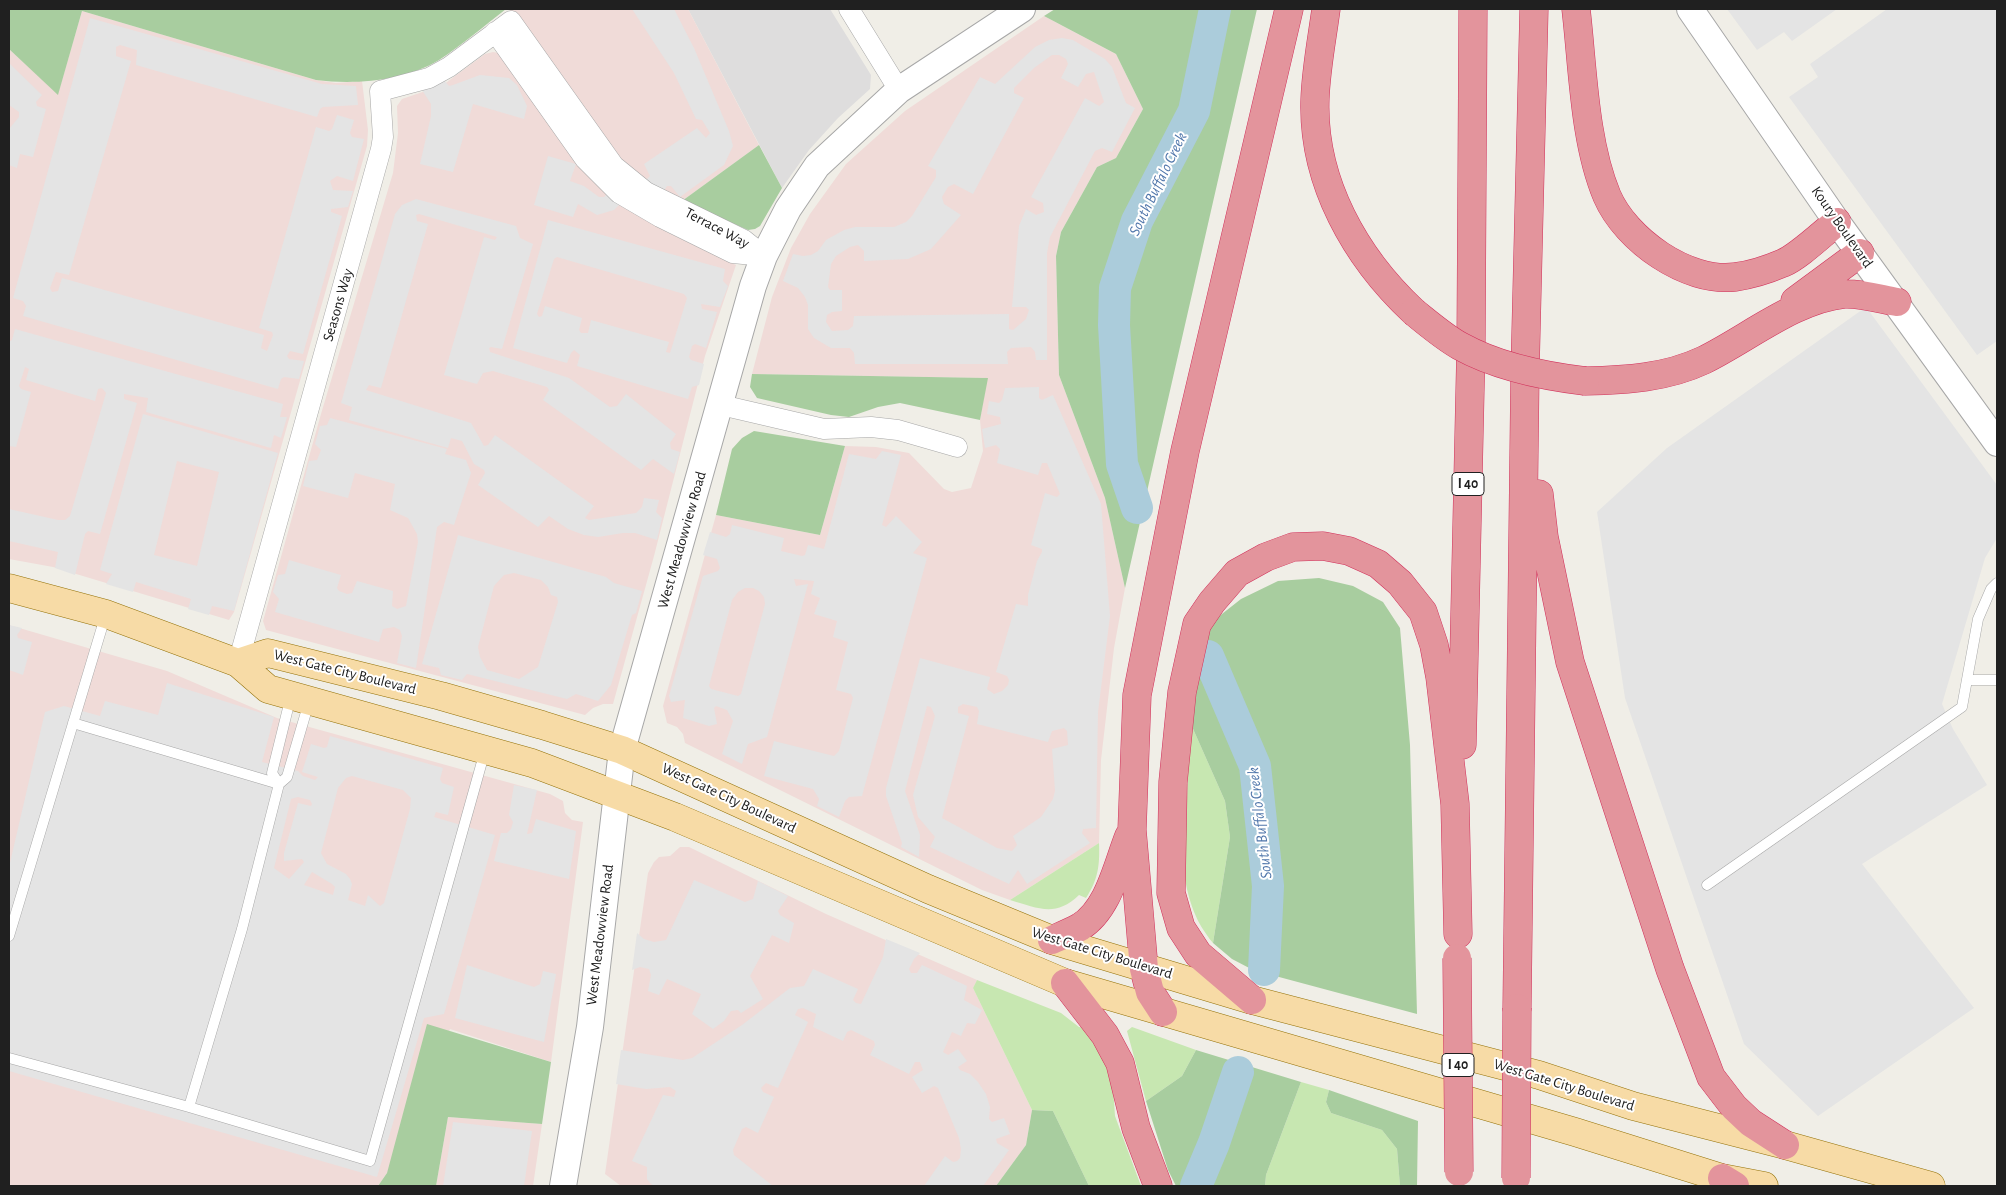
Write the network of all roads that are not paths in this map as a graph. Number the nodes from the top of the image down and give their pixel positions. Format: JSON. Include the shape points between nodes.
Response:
{"nodes":[{"id":1,"x":849,"y":9,"type":"edge"},
{"id":2,"x":1022,"y":9,"type":"edge"},
{"id":3,"x":1289,"y":9,"type":"edge"},
{"id":4,"x":1326,"y":9,"type":"edge"},
{"id":5,"x":1473,"y":9,"type":"edge"},
{"id":6,"x":1534,"y":9,"type":"edge"},
{"id":7,"x":1576,"y":9,"type":"edge"},
{"id":8,"x":1690,"y":9,"type":"edge"},
{"id":9,"x":503,"y":27,"type":"joint"},
{"id":10,"x":899,"y":90,"type":"junction"},
{"id":11,"x":1837,"y":222,"type":"junction"},
{"id":12,"x":1860,"y":253,"type":"junction"},
{"id":13,"x":764,"y":256,"type":"junction"},
{"id":14,"x":1897,"y":302,"type":"junction"},
{"id":15,"x":1765,"y":326,"type":"junction"},
{"id":16,"x":1526,"y":372,"type":"junction"},
{"id":17,"x":721,"y":405,"type":"junction"},
{"id":18,"x":1997,"y":443,"type":"edge"},
{"id":19,"x":957,"y":447,"type":"dead end"},
{"id":20,"x":1997,"y":583,"type":"edge"},
{"id":21,"x":9,"y":588,"type":"edge"},
{"id":22,"x":106,"y":614,"type":"junction"},
{"id":23,"x":238,"y":663,"type":"junction"},
{"id":24,"x":1968,"y":680,"type":"junction"},
{"id":25,"x":1997,"y":680,"type":"edge"},
{"id":26,"x":300,"y":699,"type":"junction"},
{"id":27,"x":73,"y":723,"type":"junction"},
{"id":28,"x":486,"y":750,"type":"junction"},
{"id":29,"x":622,"y":750,"type":"junction"},
{"id":30,"x":279,"y":784,"type":"junction"},
{"id":31,"x":617,"y":795,"type":"junction"},
{"id":32,"x":1132,"y":830,"type":"junction"},
{"id":33,"x":1707,"y":886,"type":"dead end"},
{"id":34,"x":9,"y":936,"type":"edge"},
{"id":35,"x":1052,"y":940,"type":"junction"},
{"id":36,"x":1458,"y":946,"type":"junction"},
{"id":37,"x":1144,"y":969,"type":"junction"},
{"id":38,"x":1065,"y":983,"type":"junction"},
{"id":39,"x":1252,"y":1000,"type":"junction"},
{"id":40,"x":1163,"y":1012,"type":"junction"},
{"id":41,"x":9,"y":1058,"type":"edge"},
{"id":42,"x":190,"y":1107,"type":"junction"},
{"id":43,"x":1785,"y":1145,"type":"junction"},
{"id":44,"x":1459,"y":1179,"type":"edge"},
{"id":45,"x":1516,"y":1182,"type":"edge"},
{"id":46,"x":1729,"y":1182,"type":"edge"},
{"id":47,"x":563,"y":1186,"type":"edge"},
{"id":48,"x":1158,"y":1186,"type":"edge"},
{"id":49,"x":1764,"y":1186,"type":"edge"},
{"id":50,"x":1931,"y":1186,"type":"edge"}],
"edges":[{"from":1,"to":10,"type":"street"},
{"from":2,"to":10,"type":"street","name":"West Meadowview Road"},
{"from":3,"to":32,"type":"highway","via":[[1185,450],[1139,680]]},
{"from":4,"to":15,"type":"highway","bridge":true,"via":[[1314,100],[1319,152],[1345,226],[1387,287],[1414,312],[1461,346],[1545,376],[1585,381],[1633,380],[1664,374],[1703,360]]},
{"from":5,"to":36,"type":"highway","number":"I 40","via":[[1471,346]]},
{"from":6,"to":16,"type":"highway"},
{"from":7,"to":11,"type":"highway","via":[[1594,155],[1608,198],[1631,231],[1657,255],[1684,268],[1709,275],[1735,277],[1785,263]]},
{"from":8,"to":11,"type":"street","name":"Koury Boulevard"},
{"from":9,"to":13,"type":"street","name":"Terrace Way","via":[[614,166],[646,192],[744,240]]},
{"from":9,"to":23,"type":"street","name":"Seasons Way","via":[[429,78],[380,91],[381,149]]},
{"from":10,"to":13,"type":"street","name":"West Meadowview Road","via":[[817,166],[788,209]]},
{"from":11,"to":12,"type":"street","name":"Koury Boulevard"},
{"from":12,"to":14,"type":"street","name":"Koury Boulevard"},
{"from":12,"to":15,"type":"highway"},
{"from":13,"to":17,"type":"street","name":"West Meadowview Road"},
{"from":14,"to":15,"type":"highway","via":[[1861,295],[1831,296]]},
{"from":14,"to":18,"type":"street","name":"Koury Boulevard"},
{"from":16,"to":43,"type":"highway","via":[[1544,537],[1570,662],[1670,969],[1711,1077],[1751,1123]]},
{"from":16,"to":45,"type":"highway","bridge":true},
{"from":17,"to":19,"type":"street","via":[[824,429],[872,427],[898,430]]},
{"from":17,"to":29,"type":"street","name":"West Meadowview Road"},
{"from":20,"to":24,"type":"lane","via":[[1978,618]]},
{"from":21,"to":22,"type":"main road","name":"West Gate City Boulevard"},
{"from":22,"to":23,"type":"main road","name":"West Gate City Boulevard"},
{"from":22,"to":27,"type":"lane"},
{"from":23,"to":26,"type":"main road","name":"West Gate City Boulevard","via":[[268,689]]},
{"from":23,"to":29,"type":"main road","name":"West Gate City Boulevard","via":[[268,653],[450,699]]},
{"from":24,"to":25,"type":"lane"},
{"from":24,"to":33,"type":"lane","via":[[1962,707]]},
{"from":26,"to":28,"type":"main road","name":"West Gate City Boulevard"},
{"from":26,"to":30,"type":"lane","via":[[287,777]]},
{"from":26,"to":30,"type":"lane","via":[[272,773]]},
{"from":27,"to":30,"type":"lane"},
{"from":27,"to":34,"type":"lane"},
{"from":28,"to":31,"type":"main road","name":"West Gate City Boulevard","via":[[532,763]]},
{"from":28,"to":42,"type":"lane","via":[[370,1162]]},
{"from":29,"to":31,"type":"street","name":"West Meadowview Road"},
{"from":29,"to":35,"type":"main road","name":"West Gate City Boulevard","via":[[928,889]]},
{"from":30,"to":42,"type":"lane","via":[[242,929]]},
{"from":31,"to":38,"type":"main road","name":"West Gate City Boulevard"},
{"from":31,"to":47,"type":"street","name":"West Meadowview Road","via":[[590,1027]]},
{"from":32,"to":35,"type":"highway","via":[[1097,912],[1081,926]]},
{"from":32,"to":37,"type":"highway"},
{"from":35,"to":37,"type":"main road","name":"West Gate City Boulevard"},
{"from":36,"to":39,"type":"highway","via":[[1455,804],[1440,677],[1423,612],[1400,583],[1378,564],[1349,551],[1323,546],[1293,546],[1237,573],[1197,624],[1182,692],[1173,782],[1171,893],[1181,928],[1198,954]]},
{"from":36,"to":44,"type":"highway","number":"I 40","bridge":true},
{"from":37,"to":39,"type":"main road","name":"West Gate City Boulevard"},
{"from":37,"to":40,"type":"highway","via":[[1150,992]]},
{"from":38,"to":40,"type":"main road","name":"West Gate City Boulevard"},
{"from":38,"to":48,"type":"highway","via":[[1105,1035],[1120,1063],[1136,1128]]},
{"from":39,"to":43,"type":"main road","name":"West Gate City Boulevard","via":[[1539,1075],[1633,1106]]},
{"from":40,"to":46,"type":"main road","name":"West Gate City Boulevard","via":[[1575,1132]]},
{"from":41,"to":42,"type":"lane"},
{"from":43,"to":50,"type":"main road","name":"West Gate City Boulevard"},
{"from":46,"to":49,"type":"main road","name":"West Gate City Boulevard"}]}
